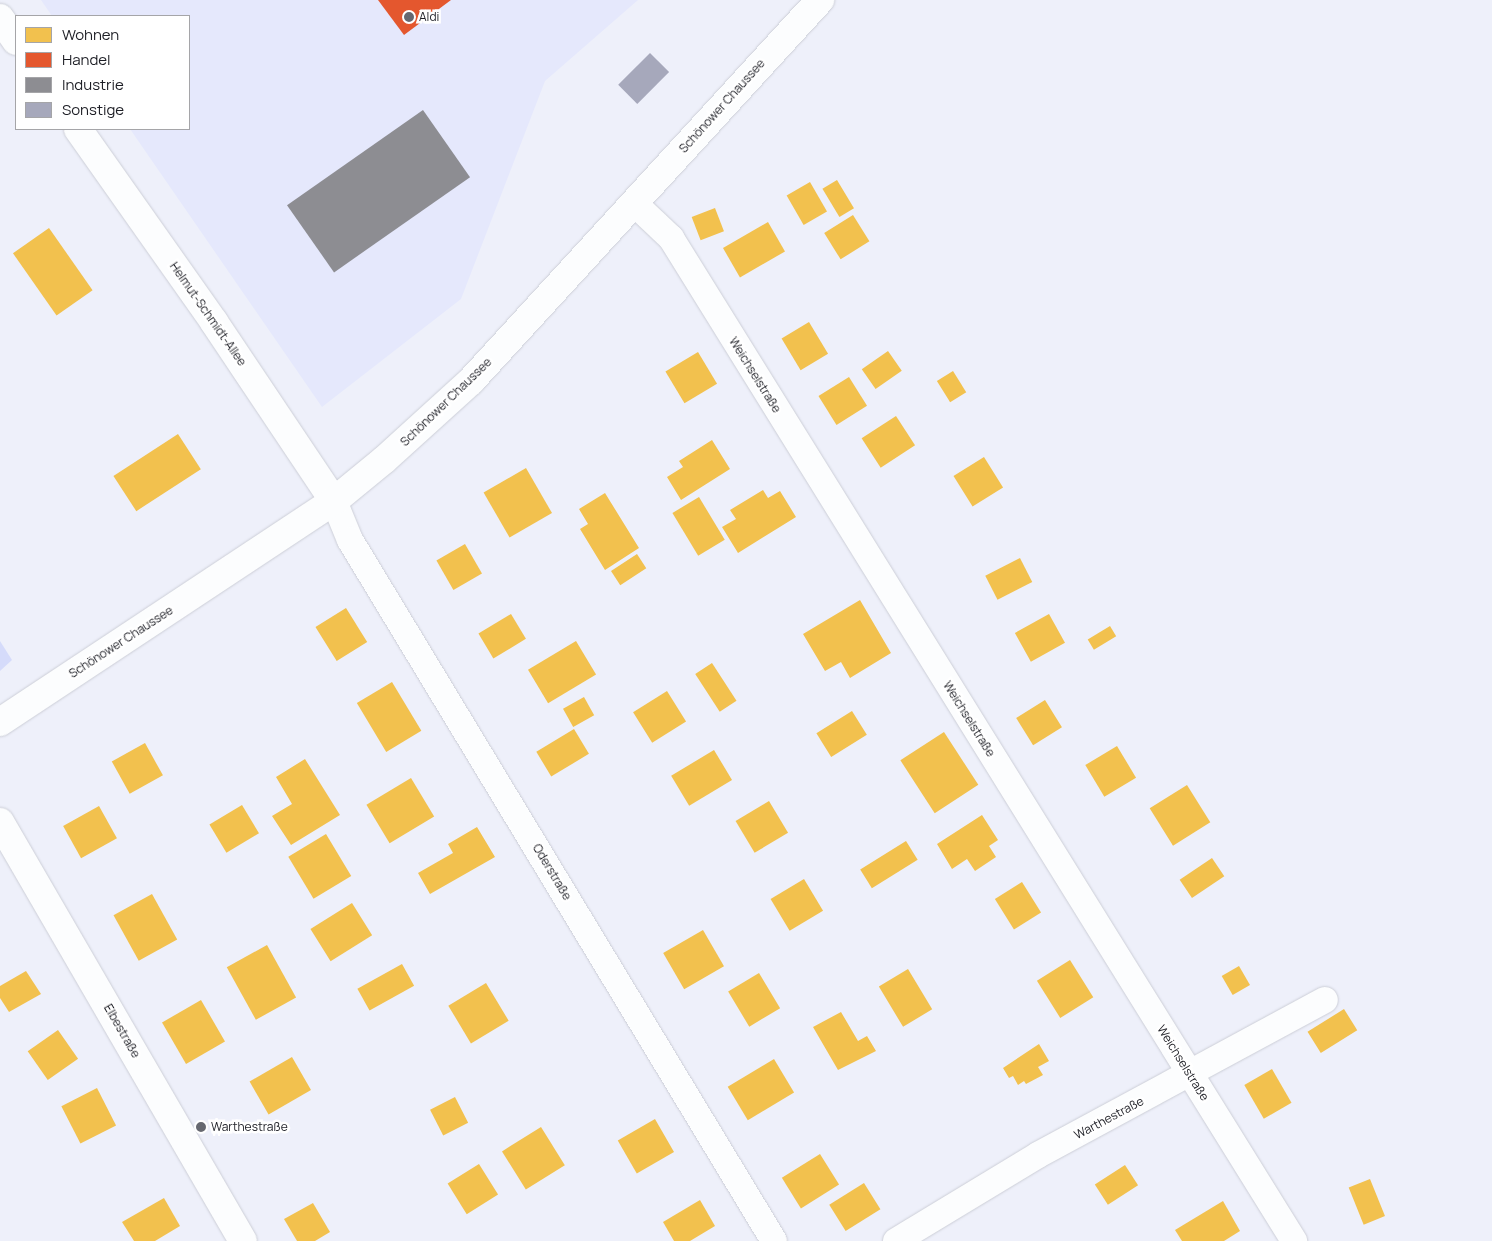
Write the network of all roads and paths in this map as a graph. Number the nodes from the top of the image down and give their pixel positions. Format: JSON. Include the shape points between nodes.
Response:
{"nodes":[{"id":1,"x":820,"y":0,"type":"edge"},
{"id":2,"x":0,"y":18,"type":"edge"},
{"id":3,"x":15,"y":40,"type":"edge"},
{"id":4,"x":79,"y":130,"type":"edge"},
{"id":5,"x":635,"y":204,"type":"junction"},
{"id":6,"x":334,"y":501,"type":"junction"},
{"id":7,"x":0,"y":722,"type":"edge"},
{"id":8,"x":0,"y":822,"type":"edge"},
{"id":9,"x":1325,"y":1000,"type":"dead end"},
{"id":10,"x":1190,"y":1075,"type":"junction"},
{"id":11,"x":244,"y":1241,"type":"edge"},
{"id":12,"x":774,"y":1241,"type":"edge"},
{"id":13,"x":896,"y":1241,"type":"edge"},
{"id":14,"x":1294,"y":1241,"type":"edge"}],
"edges":[{"from":1,"to":5,"type":"main road","name":"Schönower Chaussee"},
{"from":2,"to":3,"type":"main road"},
{"from":4,"to":6,"type":"main road","name":"Helmut-Schmidt-Allee","via":[[214,322]]},
{"from":5,"to":6,"type":"main road","name":"Schönower Chaussee","via":[[471,381]]},
{"from":5,"to":10,"type":"street","name":"Weichselstraße","via":[[670,238]]},
{"from":6,"to":7,"type":"main road","name":"Schönower Chaussee"},
{"from":6,"to":12,"type":"street","name":"Oderstraße","via":[[350,540]]},
{"from":8,"to":11,"type":"main road","name":"Elbestraße"},
{"from":9,"to":10,"type":"street","name":"Warthestraße"},
{"from":10,"to":13,"type":"street","name":"Warthestraße","via":[[1038,1155]]},
{"from":10,"to":14,"type":"street","name":"Weichselstraße"}]}
